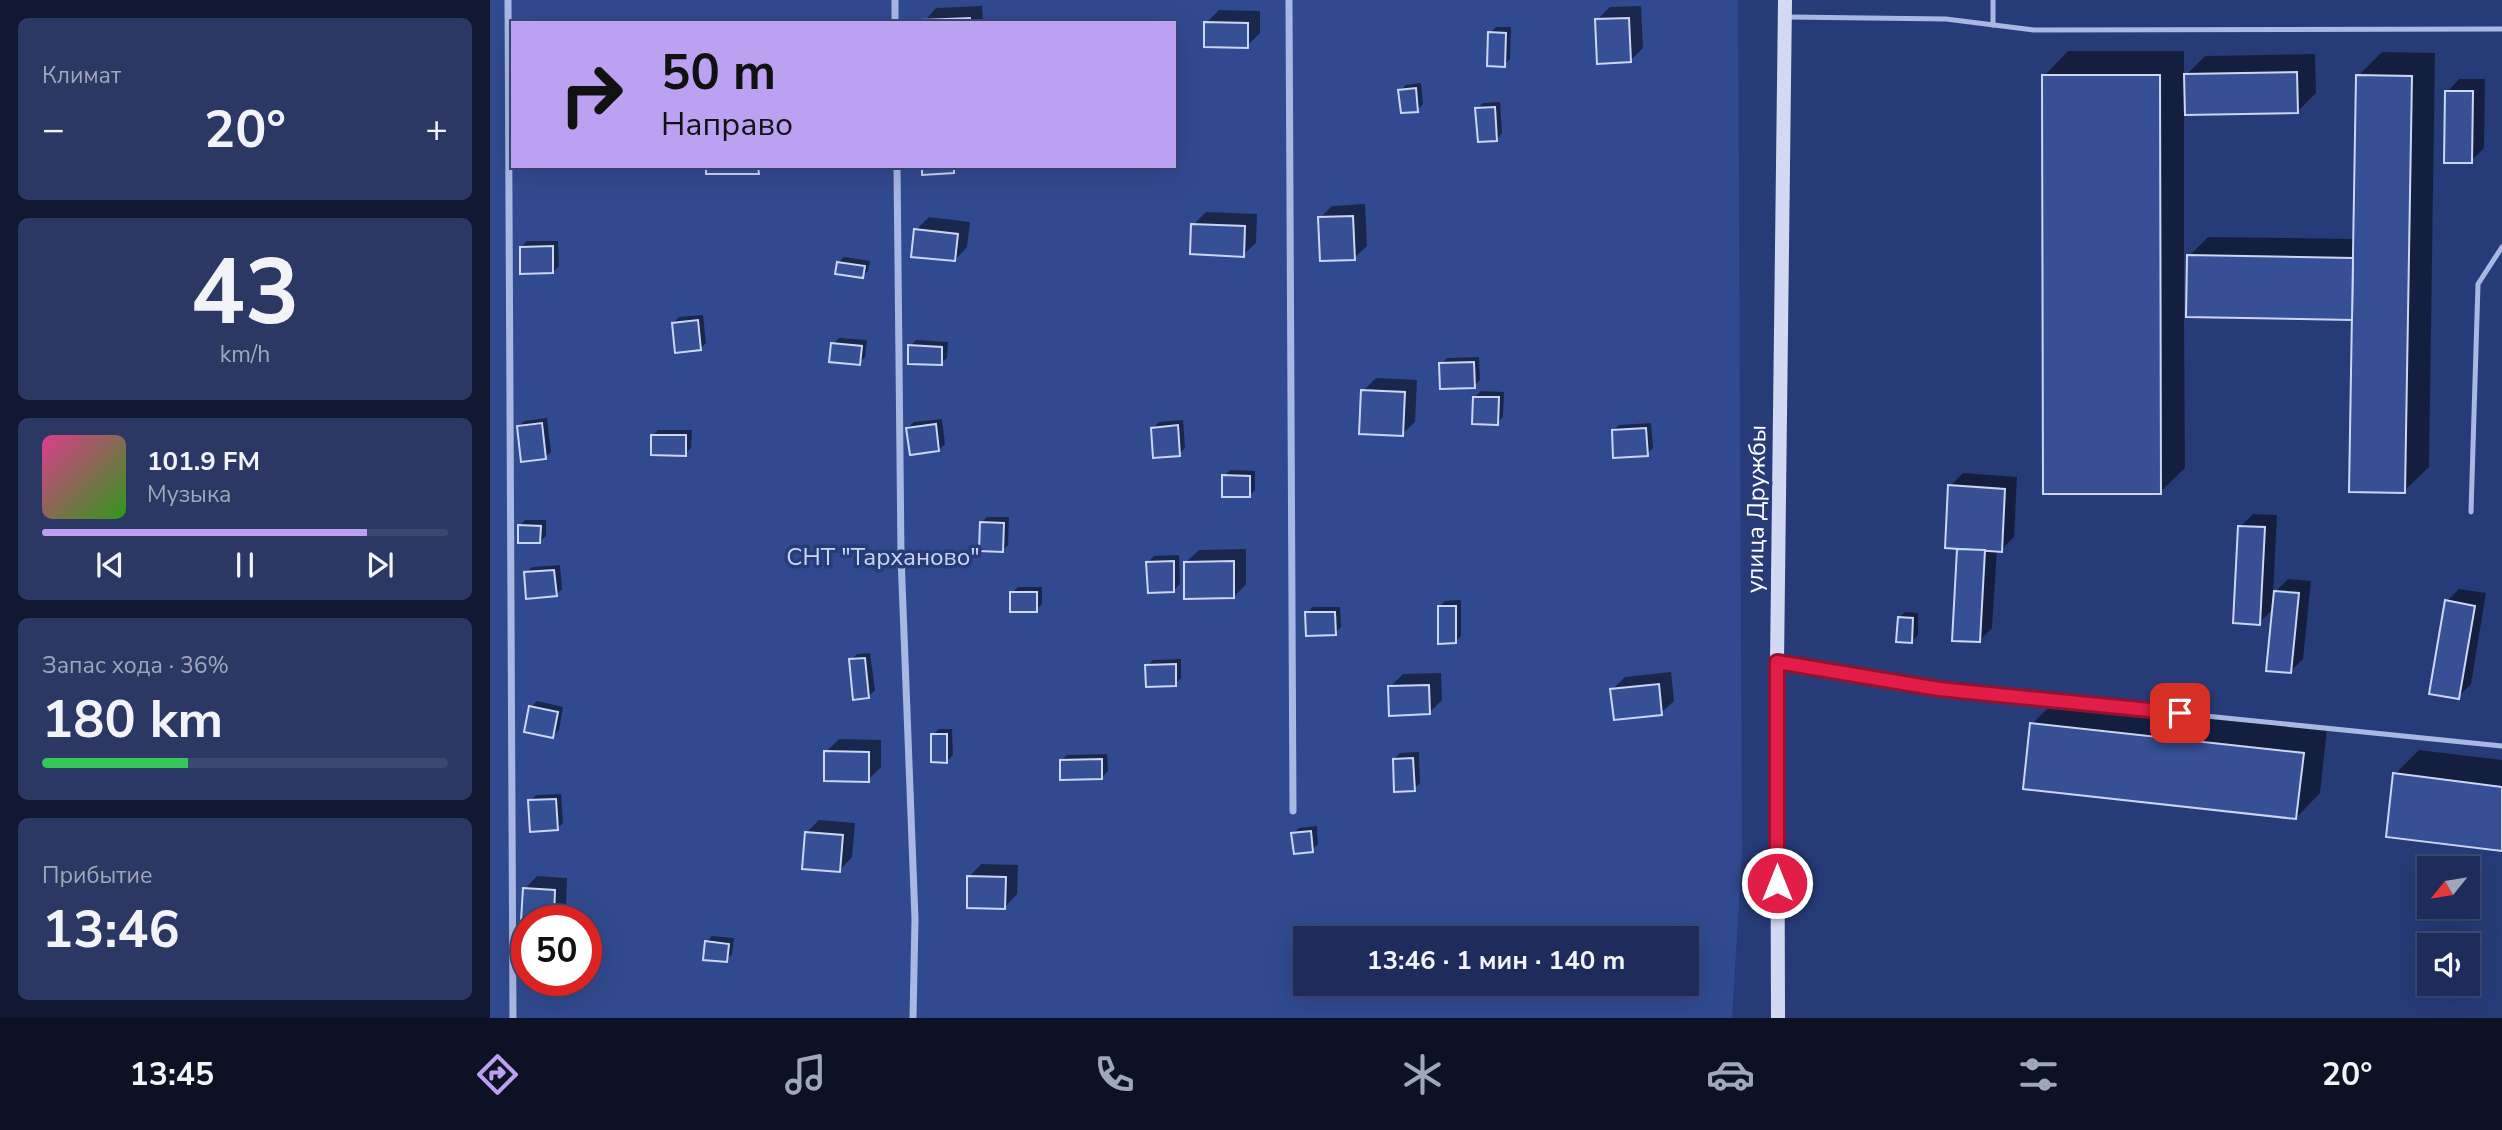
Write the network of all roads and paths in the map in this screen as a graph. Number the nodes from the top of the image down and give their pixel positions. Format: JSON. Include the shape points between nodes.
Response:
{"nodes":[{"id":1,"x":508,"y":0,"type":"edge"},
{"id":2,"x":895,"y":0,"type":"edge"},
{"id":3,"x":1289,"y":0,"type":"edge"},
{"id":4,"x":1785,"y":0,"type":"edge"},
{"id":5,"x":1993,"y":0,"type":"edge"},
{"id":6,"x":1785,"y":18,"type":"junction"},
{"id":7,"x":895,"y":21,"type":"edge"},
{"id":8,"x":1993,"y":25,"type":"junction"},
{"id":9,"x":2502,"y":29,"type":"edge"},
{"id":10,"x":897,"y":168,"type":"edge"},
{"id":11,"x":2502,"y":247,"type":"edge"},
{"id":12,"x":2471,"y":512,"type":"dead end"},
{"id":13,"x":1777,"y":662,"type":"junction"},
{"id":14,"x":2502,"y":746,"type":"edge"},
{"id":15,"x":1293,"y":811,"type":"dead end"},
{"id":16,"x":513,"y":1018,"type":"edge"},
{"id":17,"x":913,"y":1018,"type":"edge"},
{"id":18,"x":1778,"y":1018,"type":"edge"}],
"edges":[{"from":1,"to":16,"type":"street"},
{"from":2,"to":7,"type":"street"},
{"from":3,"to":15,"type":"street"},
{"from":4,"to":6,"type":"main road","name":"улица Дружбы"},
{"from":5,"to":8,"type":"lane"},
{"from":6,"to":8,"type":"lane","via":[[1946,19]]},
{"from":6,"to":13,"type":"main road","name":"улица Дружбы"},
{"from":8,"to":9,"type":"lane","via":[[2034,30]]},
{"from":10,"to":17,"type":"street","via":[[901,555],[915,919]]},
{"from":11,"to":12,"type":"lane","via":[[2478,284]]},
{"from":13,"to":14,"type":"lane","via":[[1939,689]]},
{"from":13,"to":18,"type":"main road","name":"улица Дружбы"}]}
